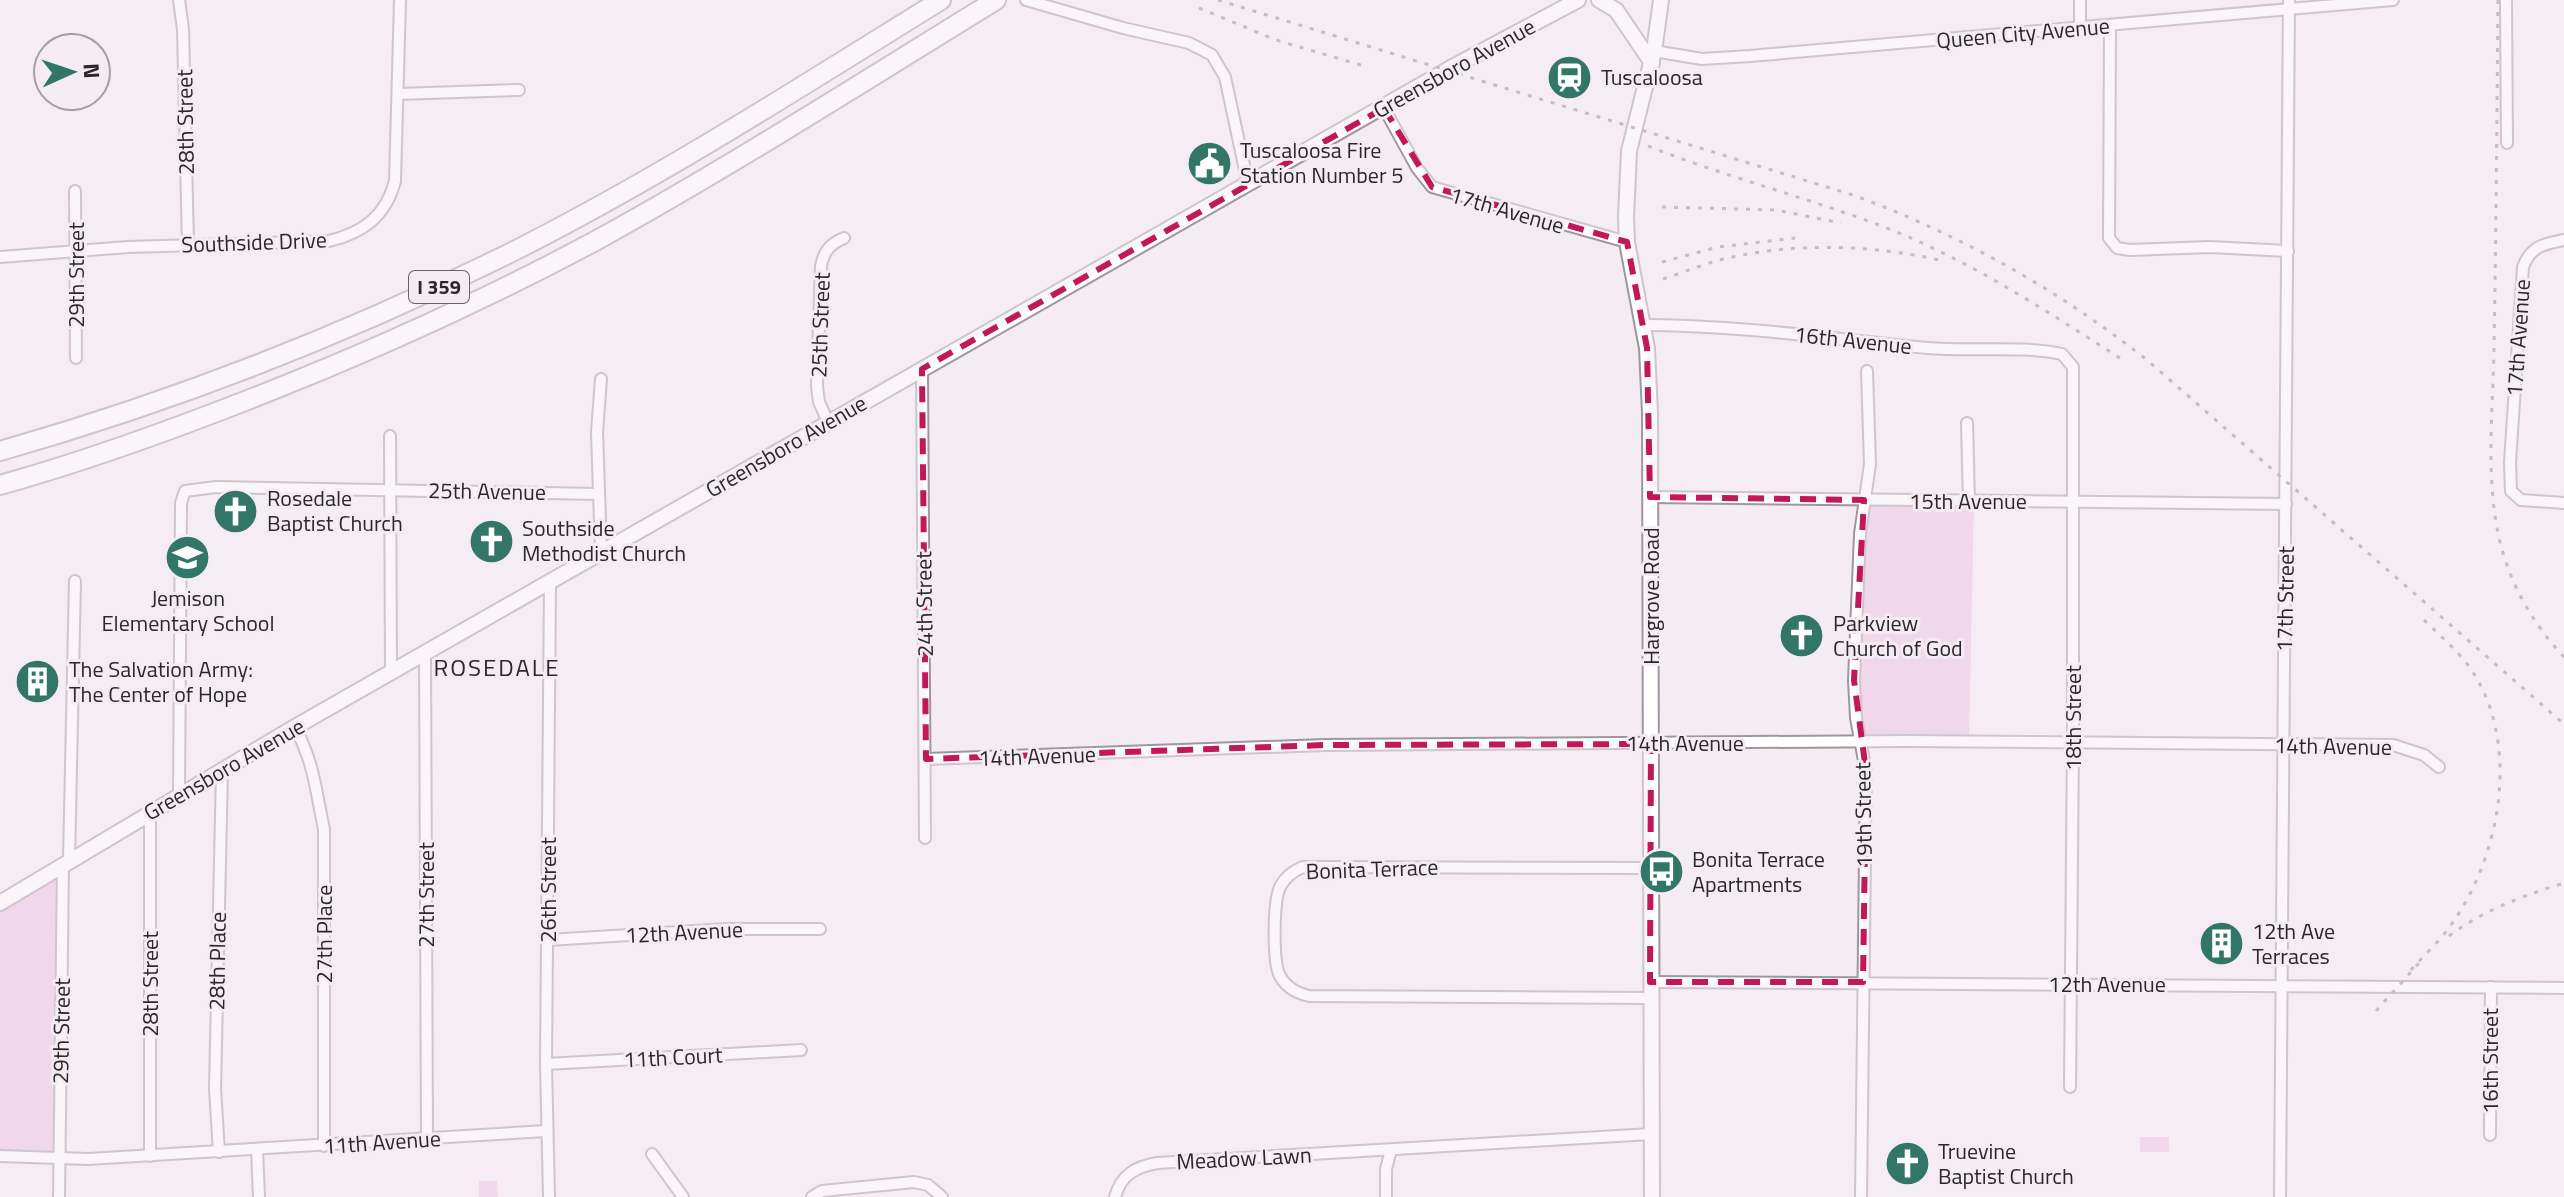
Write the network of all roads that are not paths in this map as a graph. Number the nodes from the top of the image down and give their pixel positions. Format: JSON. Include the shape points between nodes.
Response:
{"nodes":[{"id":1,"x":179,"y":0,"type":"edge"},
{"id":2,"x":400,"y":0,"type":"edge"},
{"id":3,"x":941,"y":0,"type":"edge"},
{"id":4,"x":996,"y":0,"type":"edge"},
{"id":5,"x":1026,"y":0,"type":"edge"},
{"id":6,"x":1578,"y":0,"type":"edge"},
{"id":7,"x":1599,"y":0,"type":"edge"},
{"id":8,"x":1661,"y":0,"type":"edge"},
{"id":9,"x":2080,"y":0,"type":"edge"},
{"id":10,"x":2393,"y":0,"type":"edge"},
{"id":11,"x":2506,"y":0,"type":"edge"},
{"id":12,"x":2289,"y":5,"type":"edge"},
{"id":13,"x":2110,"y":26,"type":"junction"},
{"id":14,"x":2080,"y":29,"type":"junction"},
{"id":15,"x":1653,"y":57,"type":"junction"},
{"id":16,"x":519,"y":90,"type":"dead end"},
{"id":17,"x":398,"y":94,"type":"junction"},
{"id":18,"x":1384,"y":108,"type":"junction"},
{"id":19,"x":2507,"y":143,"type":"dead end"},
{"id":20,"x":1248,"y":184,"type":"junction"},
{"id":21,"x":75,"y":191,"type":"dead end"},
{"id":22,"x":844,"y":238,"type":"dead end"},
{"id":23,"x":2564,"y":240,"type":"edge"},
{"id":24,"x":1627,"y":242,"type":"junction"},
{"id":25,"x":188,"y":245,"type":"junction"},
{"id":26,"x":76,"y":250,"type":"junction"},
{"id":27,"x":2288,"y":251,"type":"junction"},
{"id":28,"x":0,"y":257,"type":"edge"},
{"id":29,"x":1643,"y":325,"type":"junction"},
{"id":30,"x":2062,"y":354,"type":"joint"},
{"id":31,"x":76,"y":358,"type":"dead end"},
{"id":32,"x":922,"y":369,"type":"junction"},
{"id":33,"x":1867,"y":371,"type":"dead end"},
{"id":34,"x":601,"y":379,"type":"dead end"},
{"id":35,"x":828,"y":422,"type":"junction"},
{"id":36,"x":1967,"y":423,"type":"dead end"},
{"id":37,"x":390,"y":436,"type":"dead end"},
{"id":38,"x":0,"y":451,"type":"edge"},
{"id":39,"x":0,"y":485,"type":"edge"},
{"id":40,"x":392,"y":490,"type":"junction"},
{"id":41,"x":597,"y":494,"type":"junction"},
{"id":42,"x":1650,"y":497,"type":"junction"},
{"id":43,"x":1864,"y":500,"type":"junction"},
{"id":44,"x":2073,"y":501,"type":"junction"},
{"id":45,"x":1969,"y":502,"type":"junction"},
{"id":46,"x":2564,"y":503,"type":"edge"},
{"id":47,"x":2286,"y":504,"type":"junction"},
{"id":48,"x":601,"y":551,"type":"junction"},
{"id":49,"x":75,"y":581,"type":"dead end"},
{"id":50,"x":550,"y":582,"type":"junction"},
{"id":51,"x":425,"y":652,"type":"junction"},
{"id":52,"x":391,"y":672,"type":"junction"},
{"id":53,"x":295,"y":727,"type":"junction"},
{"id":54,"x":1859,"y":741,"type":"junction"},
{"id":55,"x":2073,"y":742,"type":"junction"},
{"id":56,"x":1651,"y":744,"type":"junction"},
{"id":57,"x":2283,"y":745,"type":"junction"},
{"id":58,"x":926,"y":759,"type":"junction"},
{"id":59,"x":2439,"y":767,"type":"dead end"},
{"id":60,"x":222,"y":770,"type":"junction"},
{"id":61,"x":179,"y":795,"type":"junction"},
{"id":62,"x":150,"y":812,"type":"junction"},
{"id":63,"x":925,"y":838,"type":"dead end"},
{"id":64,"x":66,"y":862,"type":"junction"},
{"id":65,"x":1651,"y":868,"type":"junction"},
{"id":66,"x":0,"y":903,"type":"edge"},
{"id":67,"x":820,"y":929,"type":"dead end"},
{"id":68,"x":548,"y":940,"type":"junction"},
{"id":69,"x":1650,"y":982,"type":"junction"},
{"id":70,"x":1863,"y":982,"type":"junction"},
{"id":71,"x":2071,"y":983,"type":"junction"},
{"id":72,"x":2282,"y":985,"type":"junction"},
{"id":73,"x":2491,"y":987,"type":"junction"},
{"id":74,"x":2564,"y":988,"type":"edge"},
{"id":75,"x":1650,"y":998,"type":"junction"},
{"id":76,"x":801,"y":1050,"type":"dead end"},
{"id":77,"x":546,"y":1064,"type":"junction"},
{"id":78,"x":2070,"y":1087,"type":"dead end"},
{"id":79,"x":546,"y":1131,"type":"junction"},
{"id":80,"x":1651,"y":1134,"type":"junction"},
{"id":81,"x":2490,"y":1135,"type":"dead end"},
{"id":82,"x":427,"y":1138,"type":"junction"},
{"id":83,"x":324,"y":1146,"type":"junction"},
{"id":84,"x":257,"y":1149,"type":"junction"},
{"id":85,"x":1391,"y":1150,"type":"junction"},
{"id":86,"x":219,"y":1152,"type":"junction"},
{"id":87,"x":652,"y":1154,"type":"dead end"},
{"id":88,"x":0,"y":1156,"type":"edge"},
{"id":89,"x":150,"y":1156,"type":"junction"},
{"id":90,"x":60,"y":1157,"type":"junction"},
{"id":91,"x":59,"y":1197,"type":"edge"},
{"id":92,"x":259,"y":1197,"type":"edge"},
{"id":93,"x":549,"y":1197,"type":"edge"},
{"id":94,"x":683,"y":1197,"type":"edge"},
{"id":95,"x":812,"y":1197,"type":"edge"},
{"id":96,"x":942,"y":1197,"type":"edge"},
{"id":97,"x":1115,"y":1197,"type":"edge"},
{"id":98,"x":1386,"y":1197,"type":"edge"},
{"id":99,"x":1652,"y":1197,"type":"edge"},
{"id":100,"x":1861,"y":1197,"type":"edge"},
{"id":101,"x":2280,"y":1197,"type":"edge"}],
"edges":[{"from":1,"to":25,"type":"street","name":"28th Street"},
{"from":2,"to":17,"type":"street","name":"Southside Drive"},
{"from":3,"to":38,"type":"highway","number":"I 359","via":[[638,184],[461,277],[216,381]]},
{"from":4,"to":39,"type":"highway","number":"I 359","via":[[679,194],[468,305],[212,414]]},
{"from":5,"to":20,"type":"street","via":[[1189,43],[1212,55],[1225,77]]},
{"from":6,"to":18,"type":"main road","name":"Greensboro Avenue"},
{"from":7,"to":15,"type":"main road","via":[[1616,10]]},
{"from":8,"to":15,"type":"main road","name":"Hargrove Road"},
{"from":9,"to":14,"type":"street"},
{"from":10,"to":12,"type":"street","name":"Queen City Avenue"},
{"from":11,"to":19,"type":"street"},
{"from":12,"to":13,"type":"street","name":"Queen City Avenue"},
{"from":12,"to":27,"type":"street","name":"17th Street"},
{"from":13,"to":14,"type":"street","name":"Queen City Avenue"},
{"from":13,"to":27,"type":"street","via":[[2109,238],[2117,248],[2130,250]]},
{"from":14,"to":15,"type":"street","name":"Queen City Avenue","via":[[1702,59]]},
{"from":15,"to":24,"type":"main road","name":"Hargrove Road","via":[[1629,151]]},
{"from":16,"to":17,"type":"street"},
{"from":17,"to":25,"type":"street","name":"Southside Drive","via":[[395,181],[385,206],[367,226],[329,241]]},
{"from":18,"to":20,"type":"main road","name":"Greensboro Avenue"},
{"from":18,"to":24,"type":"street","name":"17th Avenue","via":[[1432,187]]},
{"from":20,"to":32,"type":"main road","name":"Greensboro Avenue"},
{"from":21,"to":26,"type":"street","name":"29th Street"},
{"from":22,"to":35,"type":"street","name":"25th Street","via":[[823,253],[821,266],[817,386]]},
{"from":23,"to":46,"type":"street","name":"17th Avenue","via":[[2536,246],[2523,267],[2510,462],[2511,491],[2521,500]]},
{"from":24,"to":29,"type":"main road","name":"Hargrove Road"},
{"from":25,"to":26,"type":"street","name":"Southside Drive"},
{"from":26,"to":28,"type":"street","name":"Southside Drive"},
{"from":26,"to":31,"type":"street","name":"29th Street"},
{"from":27,"to":47,"type":"street","name":"17th Street"},
{"from":29,"to":30,"type":"street","name":"16th Avenue"},
{"from":29,"to":42,"type":"main road","name":"Hargrove Road"},
{"from":30,"to":44,"type":"street","name":"18th Street","via":[[2073,367]]},
{"from":32,"to":35,"type":"main road","name":"Greensboro Avenue"},
{"from":32,"to":58,"type":"street","name":"24th Street"},
{"from":33,"to":43,"type":"street","name":"19th Street","via":[[1870,464]]},
{"from":34,"to":41,"type":"street"},
{"from":35,"to":48,"type":"main road","name":"Greensboro Avenue"},
{"from":36,"to":45,"type":"street"},
{"from":37,"to":40,"type":"street"},
{"from":40,"to":41,"type":"street","name":"25th Avenue"},
{"from":40,"to":52,"type":"street"},
{"from":40,"to":61,"type":"street","name":"25th Avenue","via":[[185,491]]},
{"from":41,"to":48,"type":"street"},
{"from":42,"to":43,"type":"street","name":"15th Avenue"},
{"from":42,"to":56,"type":"main road","name":"Hargrove Road"},
{"from":43,"to":45,"type":"street","name":"15th Avenue"},
{"from":43,"to":54,"type":"street","name":"19th Street","via":[[1854,667]]},
{"from":44,"to":45,"type":"street","name":"15th Avenue"},
{"from":44,"to":47,"type":"street","name":"15th Avenue"},
{"from":44,"to":55,"type":"street","name":"18th Street"},
{"from":47,"to":57,"type":"street","name":"17th Street"},
{"from":48,"to":50,"type":"main road","name":"Greensboro Avenue"},
{"from":49,"to":64,"type":"street","name":"29th Street"},
{"from":50,"to":51,"type":"main road","name":"Greensboro Avenue"},
{"from":50,"to":68,"type":"street","name":"26th Street"},
{"from":51,"to":52,"type":"main road","name":"Greensboro Avenue"},
{"from":51,"to":82,"type":"street","name":"27th Street"},
{"from":52,"to":53,"type":"main road","name":"Greensboro Avenue"},
{"from":53,"to":60,"type":"main road","name":"Greensboro Avenue"},
{"from":53,"to":83,"type":"street","name":"27th Place","via":[[315,777],[324,829]]},
{"from":54,"to":55,"type":"street","name":"14th Avenue"},
{"from":54,"to":56,"type":"street","name":"14th Avenue"},
{"from":54,"to":70,"type":"street","name":"19th Street","via":[[1866,771]]},
{"from":55,"to":57,"type":"street","name":"14th Avenue"},
{"from":55,"to":71,"type":"street","name":"18th Street"},
{"from":56,"to":58,"type":"street","name":"14th Avenue","via":[[1325,745]]},
{"from":56,"to":65,"type":"main road","name":"Hargrove Road"},
{"from":57,"to":59,"type":"street","name":"14th Avenue","via":[[2393,745],[2424,755]]},
{"from":57,"to":72,"type":"street","name":"17th Street"},
{"from":58,"to":63,"type":"street","name":"24th Street"},
{"from":60,"to":61,"type":"main road","name":"Greensboro Avenue"},
{"from":60,"to":86,"type":"street","name":"28th Place","via":[[215,1089]]},
{"from":61,"to":62,"type":"main road","name":"Greensboro Avenue"},
{"from":62,"to":64,"type":"main road","name":"Greensboro Avenue"},
{"from":62,"to":89,"type":"street","name":"28th Street"},
{"from":64,"to":66,"type":"main road","name":"Greensboro Avenue"},
{"from":64,"to":90,"type":"street","name":"29th Street"},
{"from":65,"to":69,"type":"main road","name":"Hargrove Road"},
{"from":65,"to":75,"type":"street","name":"Bonita Terrace","via":[[1303,867],[1287,877],[1277,895],[1276,959],[1288,986],[1309,996]]},
{"from":67,"to":68,"type":"street","name":"12th Avenue"},
{"from":68,"to":77,"type":"street","name":"26th Street"},
{"from":69,"to":70,"type":"street","name":"12th Avenue"},
{"from":69,"to":75,"type":"main road","name":"Hargrove Road"},
{"from":70,"to":71,"type":"street","name":"12th Avenue"},
{"from":70,"to":100,"type":"street","name":"19th Street"},
{"from":71,"to":72,"type":"street","name":"12th Avenue"},
{"from":71,"to":78,"type":"street","name":"18th Street"},
{"from":72,"to":73,"type":"street","name":"12th Avenue"},
{"from":72,"to":101,"type":"street","name":"17th Street"},
{"from":73,"to":74,"type":"street","name":"12th Avenue"},
{"from":73,"to":81,"type":"street","name":"16th Street"},
{"from":75,"to":80,"type":"main road","name":"Hargrove Road"},
{"from":76,"to":77,"type":"street","name":"11th Court"},
{"from":77,"to":79,"type":"street","name":"26th Street"},
{"from":79,"to":82,"type":"street","name":"11th Avenue"},
{"from":79,"to":93,"type":"street","name":"26th Street"},
{"from":80,"to":85,"type":"street","name":"Meadow Lawn"},
{"from":80,"to":99,"type":"main road","name":"Hargrove Road"},
{"from":82,"to":83,"type":"street","name":"11th Avenue"},
{"from":83,"to":84,"type":"street","name":"11th Avenue"},
{"from":84,"to":86,"type":"street","name":"11th Avenue"},
{"from":84,"to":92,"type":"street"},
{"from":85,"to":97,"type":"street","name":"Meadow Lawn","via":[[1157,1163],[1131,1171]]},
{"from":85,"to":98,"type":"street"},
{"from":86,"to":89,"type":"street","name":"11th Avenue"},
{"from":87,"to":94,"type":"street"},
{"from":88,"to":90,"type":"street"},
{"from":89,"to":90,"type":"street"},
{"from":90,"to":91,"type":"street","name":"29th Street"},
{"from":95,"to":96,"type":"street","via":[[822,1191],[914,1182]]}]}
